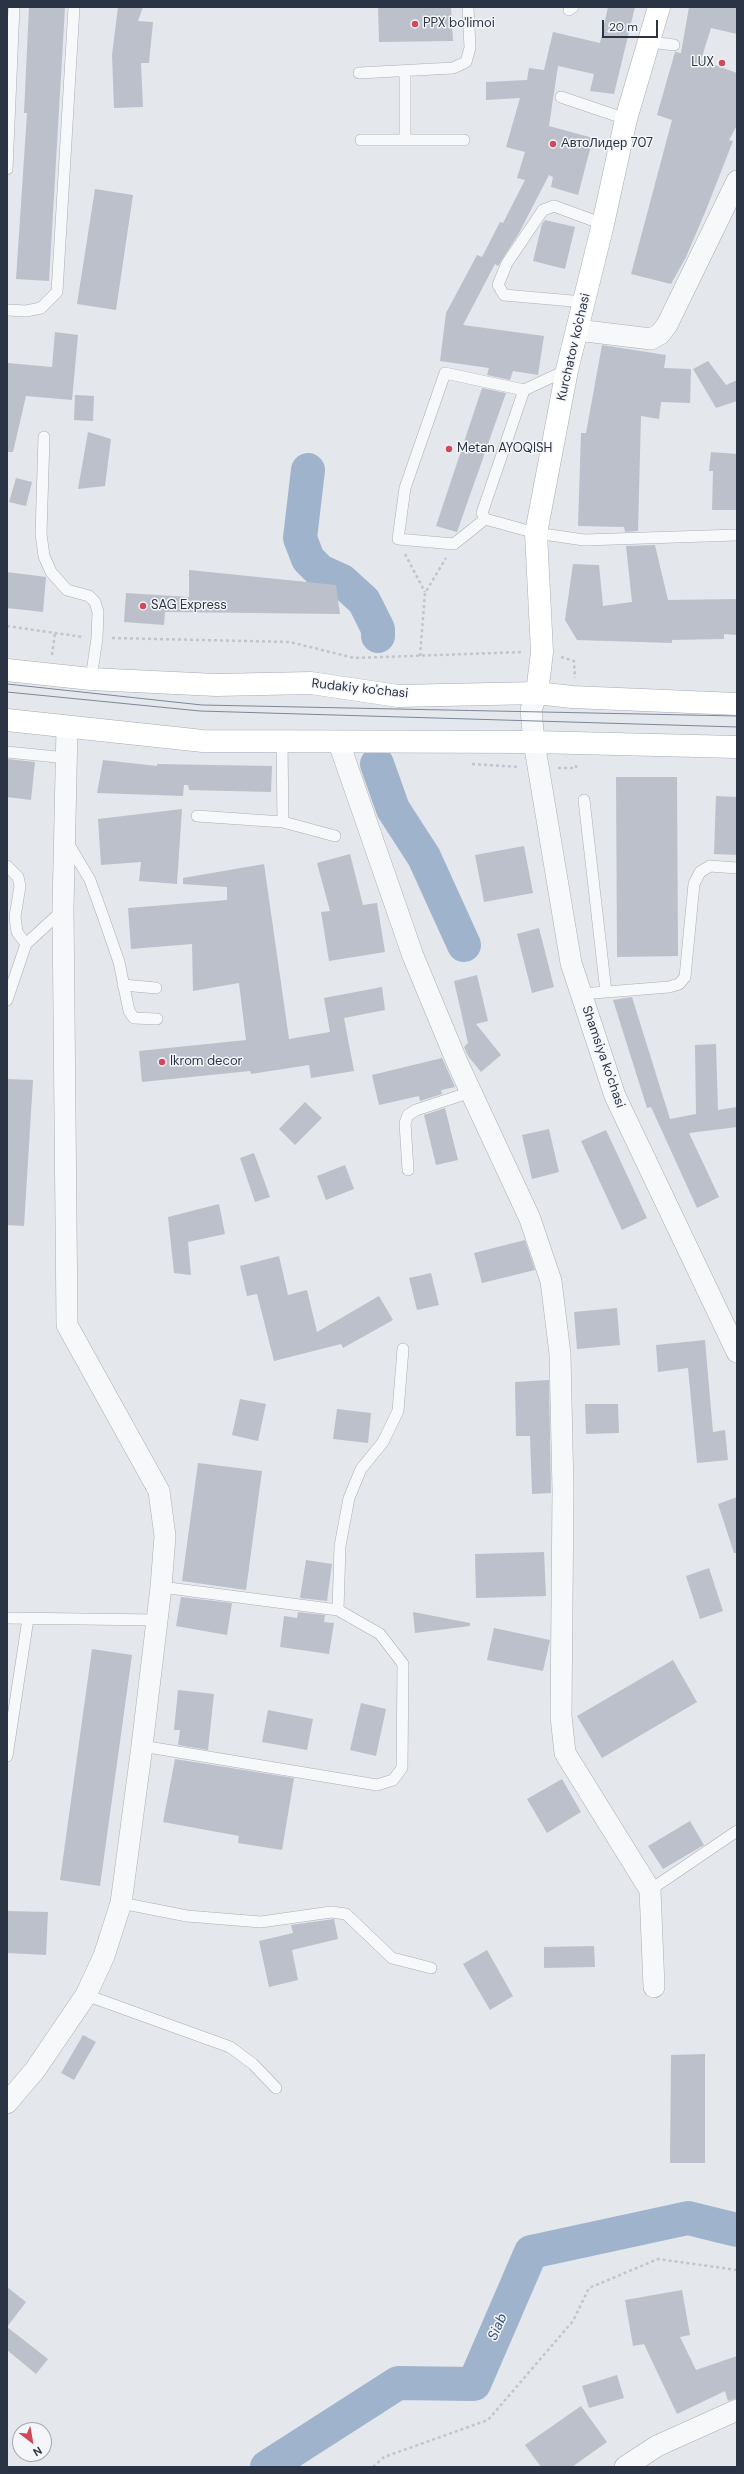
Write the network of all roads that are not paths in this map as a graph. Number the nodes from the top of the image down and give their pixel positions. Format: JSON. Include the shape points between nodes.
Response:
{"nodes":[{"id":1,"x":14,"y":7,"type":"edge"},
{"id":2,"x":74,"y":7,"type":"edge"},
{"id":3,"x":468,"y":7,"type":"edge"},
{"id":4,"x":659,"y":7,"type":"edge"},
{"id":5,"x":650,"y":42,"type":"junction"},
{"id":6,"x":674,"y":45,"type":"dead end"},
{"id":7,"x":405,"y":71,"type":"junction"},
{"id":8,"x":359,"y":73,"type":"dead end"},
{"id":9,"x":561,"y":97,"type":"dead end"},
{"id":10,"x":626,"y":119,"type":"junction"},
{"id":11,"x":361,"y":140,"type":"dead end"},
{"id":12,"x":405,"y":140,"type":"junction"},
{"id":13,"x":464,"y":140,"type":"dead end"},
{"id":14,"x":7,"y":169,"type":"edge"},
{"id":15,"x":737,"y":181,"type":"edge"},
{"id":16,"x":603,"y":224,"type":"junction"},
{"id":17,"x":584,"y":302,"type":"junction"},
{"id":18,"x":7,"y":310,"type":"edge"},
{"id":19,"x":577,"y":330,"type":"junction"},
{"id":20,"x":567,"y":370,"type":"junction"},
{"id":21,"x":524,"y":390,"type":"junction"},
{"id":22,"x":44,"y":437,"type":"dead end"},
{"id":23,"x":485,"y":519,"type":"junction"},
{"id":24,"x":536,"y":533,"type":"junction"},
{"id":25,"x":737,"y":535,"type":"edge"},
{"id":26,"x":7,"y":670,"type":"edge"},
{"id":27,"x":91,"y":679,"type":"junction"},
{"id":28,"x":537,"y":693,"type":"junction"},
{"id":29,"x":737,"y":704,"type":"edge"},
{"id":30,"x":7,"y":720,"type":"edge"},
{"id":31,"x":67,"y":728,"type":"junction"},
{"id":32,"x":282,"y":742,"type":"junction"},
{"id":33,"x":534,"y":742,"type":"junction"},
{"id":34,"x":339,"y":743,"type":"junction"},
{"id":35,"x":737,"y":747,"type":"edge"},
{"id":36,"x":7,"y":752,"type":"edge"},
{"id":37,"x":67,"y":758,"type":"junction"},
{"id":38,"x":584,"y":800,"type":"dead end"},
{"id":39,"x":197,"y":816,"type":"dead end"},
{"id":40,"x":283,"y":822,"type":"junction"},
{"id":41,"x":335,"y":836,"type":"dead end"},
{"id":42,"x":65,"y":837,"type":"junction"},
{"id":43,"x":7,"y":866,"type":"edge"},
{"id":44,"x":737,"y":868,"type":"edge"},
{"id":45,"x":63,"y":909,"type":"junction"},
{"id":46,"x":26,"y":944,"type":"junction"},
{"id":47,"x":123,"y":985,"type":"junction"},
{"id":48,"x":156,"y":988,"type":"dead end"},
{"id":49,"x":606,"y":992,"type":"junction"},
{"id":50,"x":581,"y":994,"type":"junction"},
{"id":51,"x":7,"y":1000,"type":"edge"},
{"id":52,"x":157,"y":1019,"type":"dead end"},
{"id":53,"x":471,"y":1092,"type":"junction"},
{"id":54,"x":408,"y":1170,"type":"dead end"},
{"id":55,"x":403,"y":1348,"type":"dead end"},
{"id":56,"x":737,"y":1352,"type":"edge"},
{"id":57,"x":161,"y":1587,"type":"junction"},
{"id":58,"x":338,"y":1610,"type":"junction"},
{"id":59,"x":7,"y":1618,"type":"edge"},
{"id":60,"x":28,"y":1619,"type":"junction"},
{"id":61,"x":157,"y":1620,"type":"junction"},
{"id":62,"x":142,"y":1746,"type":"junction"},
{"id":63,"x":7,"y":1756,"type":"edge"},
{"id":64,"x":737,"y":1831,"type":"edge"},
{"id":65,"x":650,"y":1890,"type":"junction"},
{"id":66,"x":121,"y":1903,"type":"junction"},
{"id":67,"x":431,"y":1968,"type":"dead end"},
{"id":68,"x":654,"y":1987,"type":"dead end"},
{"id":69,"x":86,"y":1995,"type":"junction"},
{"id":70,"x":276,"y":2088,"type":"dead end"},
{"id":71,"x":7,"y":2103,"type":"edge"},
{"id":72,"x":737,"y":2410,"type":"edge"},
{"id":73,"x":624,"y":2467,"type":"edge"}],
"edges":[{"from":1,"to":14,"type":"lane"},
{"from":2,"to":18,"type":"lane","via":[[57,292],[41,308],[26,311]]},
{"from":3,"to":7,"type":"lane","via":[[470,48],[466,62],[453,68]]},
{"from":4,"to":5,"type":"main road","name":"Kurchatov ko'chasi"},
{"from":5,"to":6,"type":"lane"},
{"from":5,"to":10,"type":"main road","name":"Kurchatov ko'chasi"},
{"from":7,"to":8,"type":"lane"},
{"from":7,"to":12,"type":"lane"},
{"from":9,"to":10,"type":"lane"},
{"from":10,"to":16,"type":"main road","name":"Kurchatov ko'chasi"},
{"from":11,"to":12,"type":"lane"},
{"from":12,"to":13,"type":"lane"},
{"from":15,"to":19,"type":"street","via":[[667,325],[660,334],[651,339]]},
{"from":16,"to":17,"type":"main road","name":"Kurchatov ko'chasi"},
{"from":16,"to":17,"type":"lane","via":[[554,206],[543,210],[507,263],[498,285],[504,295]]},
{"from":17,"to":19,"type":"main road","name":"Kurchatov ko'chasi"},
{"from":19,"to":20,"type":"main road","name":"Kurchatov ko'chasi"},
{"from":20,"to":21,"type":"lane"},
{"from":20,"to":24,"type":"main road","name":"Kurchatov ko'chasi"},
{"from":21,"to":23,"type":"lane","via":[[482,513]]},
{"from":21,"to":23,"type":"lane","via":[[445,373],[405,488],[398,539],[454,544]]},
{"from":22,"to":27,"type":"lane","via":[[41,534],[44,556],[51,572],[67,590],[89,596],[95,602],[98,612],[97,638]]},
{"from":23,"to":24,"type":"lane"},
{"from":24,"to":25,"type":"lane","via":[[584,540]]},
{"from":24,"to":28,"type":"main road","name":"Kurchatov ko'chasi","via":[[542,652]]},
{"from":26,"to":27,"type":"main road","name":"Rudakiy ko'chasi"},
{"from":27,"to":28,"type":"main road","name":"Rudakiy ko'chasi","via":[[216,685],[311,683],[398,696]]},
{"from":28,"to":29,"type":"main road","name":"Rudakiy ko'chasi","via":[[572,697]]},
{"from":28,"to":33,"type":"street","name":"Shamsiya ko'chasi","via":[[531,710]]},
{"from":30,"to":31,"type":"main road"},
{"from":31,"to":32,"type":"main road","via":[[203,741]]},
{"from":31,"to":37,"type":"street"},
{"from":32,"to":34,"type":"main road"},
{"from":32,"to":40,"type":"lane"},
{"from":33,"to":34,"type":"main road"},
{"from":33,"to":35,"type":"main road"},
{"from":33,"to":50,"type":"street","name":"Shamsiya ko'chasi","via":[[571,963]]},
{"from":34,"to":53,"type":"street","via":[[413,956]]},
{"from":36,"to":37,"type":"lane"},
{"from":37,"to":42,"type":"street"},
{"from":38,"to":49,"type":"lane"},
{"from":39,"to":40,"type":"lane"},
{"from":40,"to":41,"type":"lane"},
{"from":42,"to":45,"type":"street"},
{"from":42,"to":47,"type":"lane","via":[[90,880],[119,962]]},
{"from":43,"to":46,"type":"lane","via":[[18,877],[20,886],[15,917],[17,932]]},
{"from":44,"to":49,"type":"lane","via":[[710,866],[700,872],[694,884],[685,977],[679,984]]},
{"from":45,"to":46,"type":"lane"},
{"from":45,"to":57,"type":"street","via":[[67,1325],[159,1491],[165,1536]]},
{"from":46,"to":51,"type":"lane"},
{"from":47,"to":48,"type":"lane"},
{"from":47,"to":52,"type":"lane","via":[[129,1011],[134,1018]]},
{"from":49,"to":50,"type":"lane"},
{"from":50,"to":56,"type":"street","name":"Shamsiya ko'chasi","via":[[615,1096]]},
{"from":53,"to":54,"type":"lane","via":[[408,1115],[405,1123]]},
{"from":53,"to":65,"type":"street","via":[[530,1219],[551,1281],[560,1354],[563,1491],[561,1716],[565,1753]]},
{"from":55,"to":58,"type":"lane","via":[[398,1411],[383,1442],[361,1469],[349,1498],[340,1546]]},
{"from":57,"to":58,"type":"lane"},
{"from":57,"to":61,"type":"street"},
{"from":58,"to":62,"type":"lane","via":[[380,1634],[403,1664],[402,1768],[393,1780],[377,1785]]},
{"from":59,"to":60,"type":"lane"},
{"from":60,"to":61,"type":"lane"},
{"from":60,"to":63,"type":"lane"},
{"from":61,"to":62,"type":"street"},
{"from":62,"to":66,"type":"street"},
{"from":64,"to":65,"type":"lane"},
{"from":65,"to":68,"type":"street"},
{"from":66,"to":67,"type":"lane","via":[[187,1916],[260,1922],[331,1912],[346,1914],[392,1958]]},
{"from":66,"to":69,"type":"street","via":[[104,1956]]},
{"from":69,"to":70,"type":"lane","via":[[230,2047],[253,2064]]},
{"from":69,"to":71,"type":"street","via":[[35,2070]]},
{"from":72,"to":73,"type":"street","via":[[657,2446]]}]}
